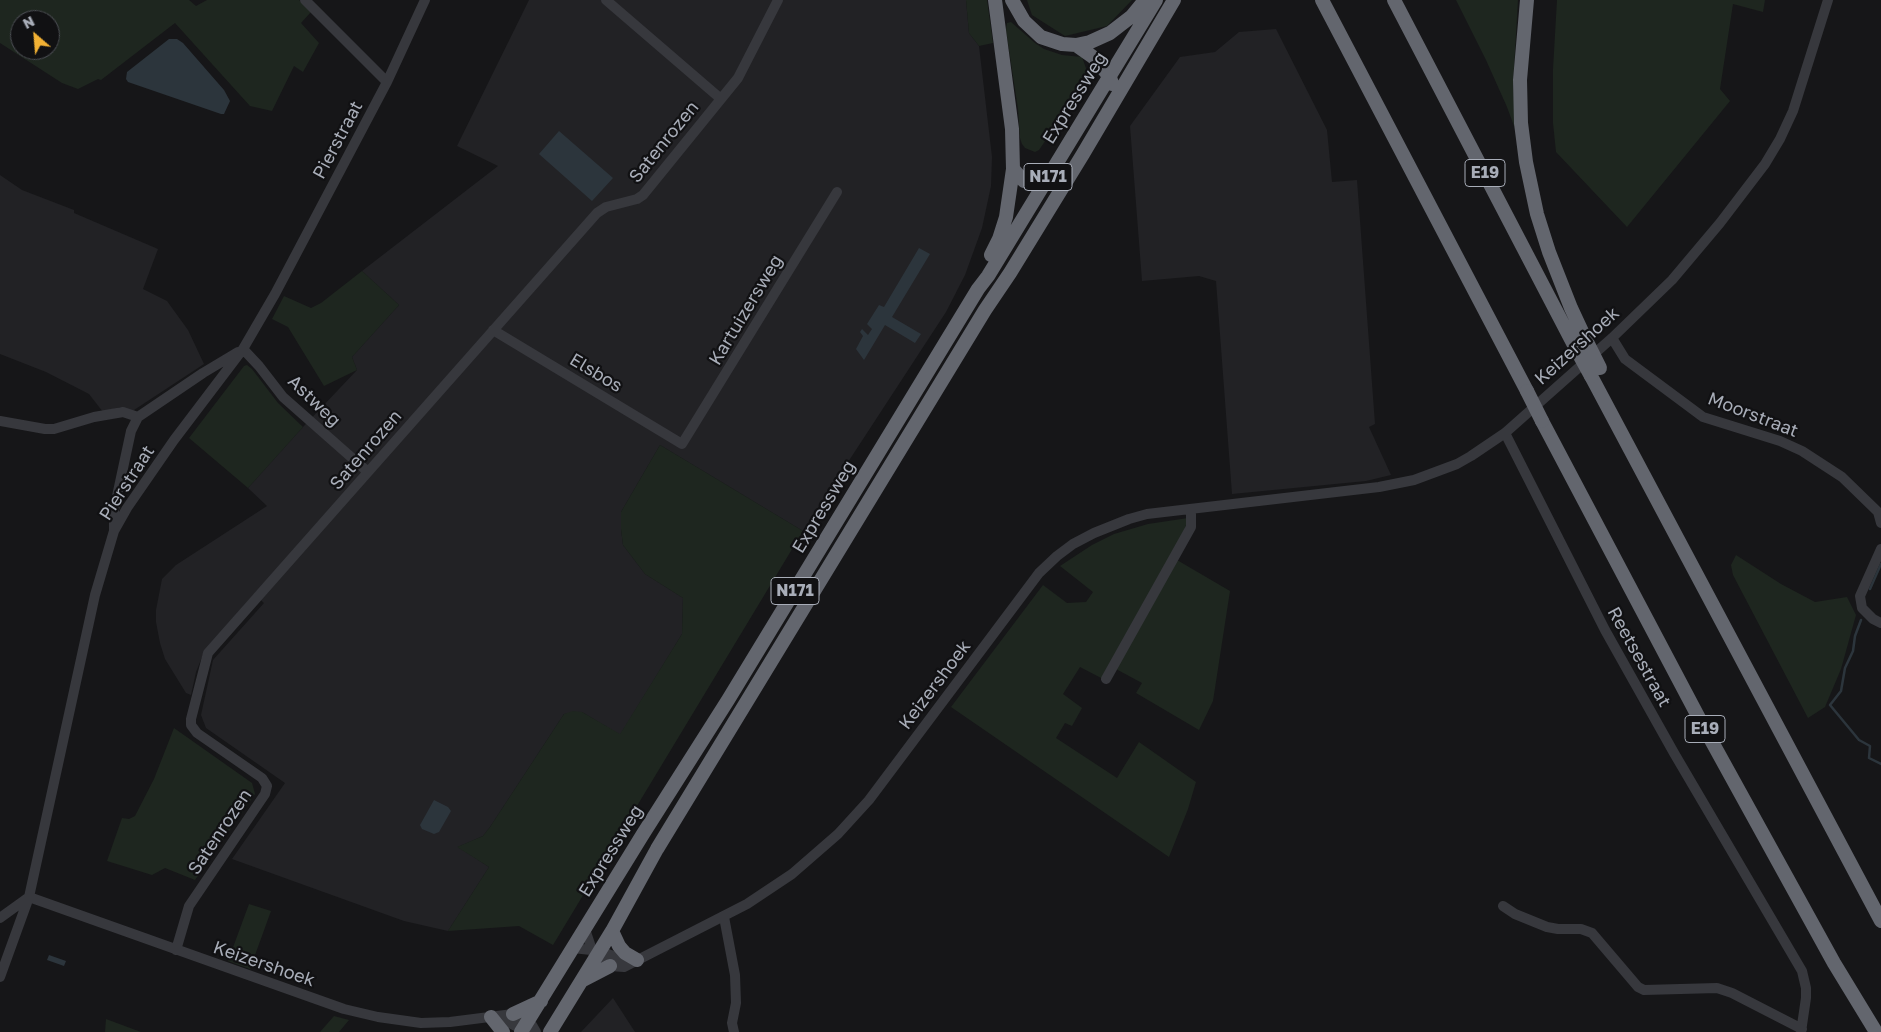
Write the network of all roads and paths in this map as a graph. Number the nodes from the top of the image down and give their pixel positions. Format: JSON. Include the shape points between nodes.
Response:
{"nodes":[{"id":1,"x":305,"y":0,"type":"edge"},
{"id":2,"x":425,"y":0,"type":"edge"},
{"id":3,"x":606,"y":0,"type":"edge"},
{"id":4,"x":778,"y":0,"type":"edge"},
{"id":5,"x":995,"y":0,"type":"edge"},
{"id":6,"x":1012,"y":0,"type":"edge"},
{"id":7,"x":1145,"y":0,"type":"edge"},
{"id":8,"x":1156,"y":0,"type":"edge"},
{"id":9,"x":1174,"y":0,"type":"edge"},
{"id":10,"x":1322,"y":0,"type":"edge"},
{"id":11,"x":1394,"y":0,"type":"edge"},
{"id":12,"x":1527,"y":0,"type":"edge"},
{"id":13,"x":1828,"y":0,"type":"edge"},
{"id":14,"x":1076,"y":45,"type":"junction"},
{"id":15,"x":1110,"y":78,"type":"junction"},
{"id":16,"x":387,"y":82,"type":"junction"},
{"id":17,"x":1116,"y":96,"type":"junction"},
{"id":18,"x":720,"y":99,"type":"junction"},
{"id":19,"x":1013,"y":169,"type":"junction"},
{"id":20,"x":1069,"y":178,"type":"junction"},
{"id":21,"x":1044,"y":184,"type":"junction"},
{"id":22,"x":837,"y":192,"type":"dead end"},
{"id":23,"x":978,"y":288,"type":"junction"},
{"id":24,"x":493,"y":330,"type":"junction"},
{"id":25,"x":1612,"y":338,"type":"junction"},
{"id":26,"x":1580,"y":342,"type":"junction"},
{"id":27,"x":243,"y":349,"type":"junction"},
{"id":28,"x":138,"y":417,"type":"junction"},
{"id":29,"x":0,"y":421,"type":"edge"},
{"id":30,"x":1505,"y":432,"type":"junction"},
{"id":31,"x":682,"y":444,"type":"joint"},
{"id":32,"x":368,"y":472,"type":"junction"},
{"id":33,"x":1191,"y":509,"type":"junction"},
{"id":34,"x":1881,"y":523,"type":"edge"},
{"id":35,"x":114,"y":531,"type":"junction"},
{"id":36,"x":1881,"y":549,"type":"edge"},
{"id":37,"x":1881,"y":623,"type":"edge"},
{"id":38,"x":1106,"y":679,"type":"dead end"},
{"id":39,"x":29,"y":897,"type":"junction"},
{"id":40,"x":1503,"y":906,"type":"dead end"},
{"id":41,"x":724,"y":917,"type":"junction"},
{"id":42,"x":0,"y":918,"type":"edge"},
{"id":43,"x":1881,"y":921,"type":"edge"},
{"id":44,"x":585,"y":929,"type":"junction"},
{"id":45,"x":612,"y":931,"type":"junction"},
{"id":46,"x":573,"y":948,"type":"junction"},
{"id":47,"x":176,"y":950,"type":"junction"},
{"id":48,"x":596,"y":953,"type":"junction"},
{"id":49,"x":637,"y":960,"type":"junction"},
{"id":50,"x":610,"y":966,"type":"junction"},
{"id":51,"x":0,"y":977,"type":"edge"},
{"id":52,"x":583,"y":980,"type":"junction"},
{"id":53,"x":541,"y":1000,"type":"junction"},
{"id":54,"x":513,"y":1014,"type":"junction"},
{"id":55,"x":494,"y":1016,"type":"junction"},
{"id":56,"x":527,"y":1030,"type":"edge"},
{"id":57,"x":1801,"y":1030,"type":"edge"},
{"id":58,"x":503,"y":1032,"type":"edge"},
{"id":59,"x":550,"y":1032,"type":"edge"},
{"id":60,"x":734,"y":1032,"type":"edge"},
{"id":61,"x":1876,"y":1032,"type":"edge"}],
"edges":[{"from":1,"to":16,"type":"street"},
{"from":2,"to":16,"type":"street","name":"Pierstraat"},
{"from":3,"to":18,"type":"street"},
{"from":4,"to":18,"type":"street","name":"Satenrozen","via":[[741,73]]},
{"from":5,"to":19,"type":"highway","via":[[1012,129]]},
{"from":6,"to":14,"type":"highway","via":[[1024,22],[1041,37]]},
{"from":7,"to":14,"type":"highway","via":[[1132,16],[1110,33]]},
{"from":8,"to":15,"type":"highway","name":"Expressweg","number":"N171"},
{"from":9,"to":17,"type":"highway","name":"Expressweg","number":"N171"},
{"from":10,"to":61,"type":"highway","number":"E19","bridge":true,"via":[[1700,720],[1834,963]]},
{"from":11,"to":26,"type":"highway","number":"E19"},
{"from":12,"to":26,"type":"highway","via":[[1520,80],[1526,162],[1537,214]]},
{"from":13,"to":25,"type":"street","name":"Keizershoek","via":[[1793,111],[1780,139],[1720,223],[1672,280]]},
{"from":14,"to":15,"type":"highway","via":[[1093,57]]},
{"from":15,"to":17,"type":"highway"},
{"from":15,"to":21,"type":"highway","name":"Expressweg","number":"N171"},
{"from":16,"to":27,"type":"street","name":"Pierstraat","via":[[276,294]]},
{"from":17,"to":20,"type":"highway","name":"Expressweg","number":"N171"},
{"from":18,"to":24,"type":"street","name":"Satenrozen","via":[[642,195],[600,210]]},
{"from":19,"to":21,"type":"highway","via":[[1024,181]]},
{"from":19,"to":23,"type":"highway","via":[[1006,217]]},
{"from":20,"to":21,"type":"highway"},
{"from":20,"to":45,"type":"highway","name":"Expressweg","number":"N171","via":[[985,310],[657,849]]},
{"from":21,"to":23,"type":"highway","name":"Expressweg","number":"N171"},
{"from":22,"to":31,"type":"street","name":"Kartuizersweg"},
{"from":23,"to":44,"type":"highway","name":"Expressweg","number":"N171"},
{"from":24,"to":31,"type":"street","name":"Elsbos"},
{"from":24,"to":32,"type":"street","name":"Satenrozen"},
{"from":25,"to":30,"type":"street","name":"Keizershoek"},
{"from":25,"to":34,"type":"street","name":"Moorstraat","via":[[1624,359],[1703,416],[1780,441],[1842,477],[1878,512]]},
{"from":26,"to":43,"type":"highway","number":"E19","bridge":true,"via":[[1595,372],[1602,399]]},
{"from":27,"to":28,"type":"street"},
{"from":27,"to":32,"type":"street","name":"Astweg","via":[[283,397]]},
{"from":27,"to":35,"type":"street","name":"Pierstraat","via":[[164,455]]},
{"from":28,"to":29,"type":"street","name":"Pierstraat","via":[[123,412],[54,429]]},
{"from":28,"to":35,"type":"street","via":[[131,431],[114,510]]},
{"from":30,"to":33,"type":"street","name":"Keizershoek","via":[[1464,460],[1414,480]]},
{"from":30,"to":57,"type":"street","name":"Reetsestraat","via":[[1609,638],[1799,966],[1806,988]]},
{"from":32,"to":47,"type":"street","name":"Satenrozen","via":[[206,658],[191,725],[197,733],[262,778],[267,786],[265,794],[190,906]]},
{"from":33,"to":38,"type":"street","via":[[1191,527]]},
{"from":33,"to":41,"type":"street","name":"Keizershoek","via":[[1129,519],[1094,533],[1057,556],[1039,573],[855,816],[792,874]]},
{"from":35,"to":39,"type":"street","name":"Pierstraat","via":[[96,595]]},
{"from":36,"to":37,"type":"street","via":[[1860,596],[1862,608]]},
{"from":39,"to":42,"type":"street"},
{"from":39,"to":47,"type":"street","name":"Keizershoek"},
{"from":39,"to":51,"type":"street","name":"Pierstraat"},
{"from":40,"to":57,"type":"street","name":"Reetsestraat","via":[[1546,927],[1581,929],[1592,933],[1644,990],[1717,988]]},
{"from":41,"to":49,"type":"street","name":"Keizershoek"},
{"from":41,"to":60,"type":"street","via":[[734,976]]},
{"from":44,"to":46,"type":"highway","name":"Expressweg","number":"N171"},
{"from":44,"to":48,"type":"street"},
{"from":45,"to":48,"type":"highway","name":"Expressweg","number":"N171"},
{"from":45,"to":49,"type":"highway","via":[[618,946]]},
{"from":46,"to":48,"type":"street"},
{"from":46,"to":53,"type":"highway","name":"Expressweg","number":"N171"},
{"from":47,"to":55,"type":"street","name":"Keizershoek","via":[[344,1009],[378,1017],[450,1022]]},
{"from":48,"to":49,"type":"street"},
{"from":48,"to":50,"type":"street"},
{"from":48,"to":52,"type":"highway","name":"Expressweg","number":"N171"},
{"from":49,"to":50,"type":"street","name":"Keizershoek","via":[[624,967]]},
{"from":50,"to":52,"type":"highway"},
{"from":52,"to":59,"type":"highway","name":"Expressweg","number":"N171"},
{"from":53,"to":54,"type":"highway"},
{"from":53,"to":56,"type":"highway","name":"Expressweg","number":"N171"},
{"from":54,"to":55,"type":"street","name":"Keizershoek"},
{"from":54,"to":56,"type":"street"},
{"from":55,"to":56,"type":"street"},
{"from":55,"to":58,"type":"highway"}]}
